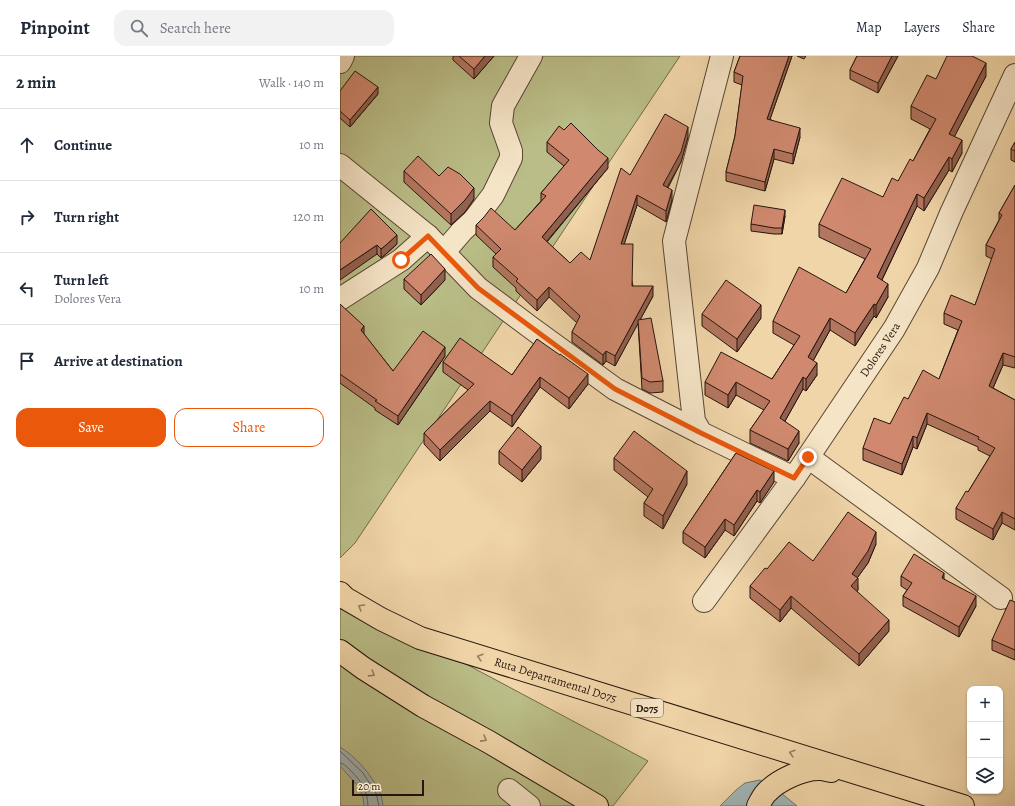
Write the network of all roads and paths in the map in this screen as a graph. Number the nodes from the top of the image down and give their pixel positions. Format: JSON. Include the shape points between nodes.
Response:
{"nodes":[{"id":1,"x":343,"y":56,"type":"edge"},
{"id":2,"x":532,"y":56,"type":"edge"},
{"id":3,"x":722,"y":56,"type":"edge"},
{"id":4,"x":340,"y":62,"type":"edge"},
{"id":5,"x":1015,"y":75,"type":"edge"},
{"id":6,"x":340,"y":166,"type":"edge"},
{"id":7,"x":428,"y":236,"type":"junction"},
{"id":8,"x":444,"y":252,"type":"junction"},
{"id":9,"x":340,"y":298,"type":"edge"},
{"id":10,"x":701,"y":433,"type":"junction"},
{"id":11,"x":808,"y":457,"type":"junction"},
{"id":12,"x":794,"y":478,"type":"junction"},
{"id":13,"x":340,"y":594,"type":"edge"},
{"id":14,"x":1001,"y":598,"type":"dead end"},
{"id":15,"x":704,"y":601,"type":"dead end"},
{"id":16,"x":340,"y":651,"type":"edge"},
{"id":17,"x":509,"y":790,"type":"dead end"},
{"id":18,"x":761,"y":800,"type":"edge"},
{"id":19,"x":956,"y":804,"type":"edge"},
{"id":20,"x":529,"y":806,"type":"edge"},
{"id":21,"x":597,"y":806,"type":"edge"}],
"edges":[{"from":1,"to":4,"type":"street"},
{"from":2,"to":8,"type":"street","via":[[503,106],[502,123],[511,158],[493,195]]},
{"from":3,"to":10,"type":"street","via":[[674,241],[694,420]]},
{"from":5,"to":11,"type":"street","name":"Dolores Vera","via":[[928,268],[894,329]]},
{"from":6,"to":7,"type":"street"},
{"from":7,"to":8,"type":"street"},
{"from":7,"to":9,"type":"street","via":[[401,260]]},
{"from":8,"to":10,"type":"street","via":[[478,288],[615,389]]},
{"from":10,"to":12,"type":"street"},
{"from":11,"to":12,"type":"street","name":"Dolores Vera"},
{"from":11,"to":14,"type":"street"},
{"from":12,"to":15,"type":"street","name":"Dolores Vera"},
{"from":19,"to":13,"type":"highway","name":"Ruta Departamental D075","number":"D075","one_way":true,"via":[[420,638],[381,619]]},
{"from":16,"to":21,"type":"highway","one_way":true,"via":[[423,706]]},
{"from":17,"to":20,"type":"street"},
{"from":18,"to":19,"type":"highway","via":[[772,788],[792,775],[821,769]]}]}
